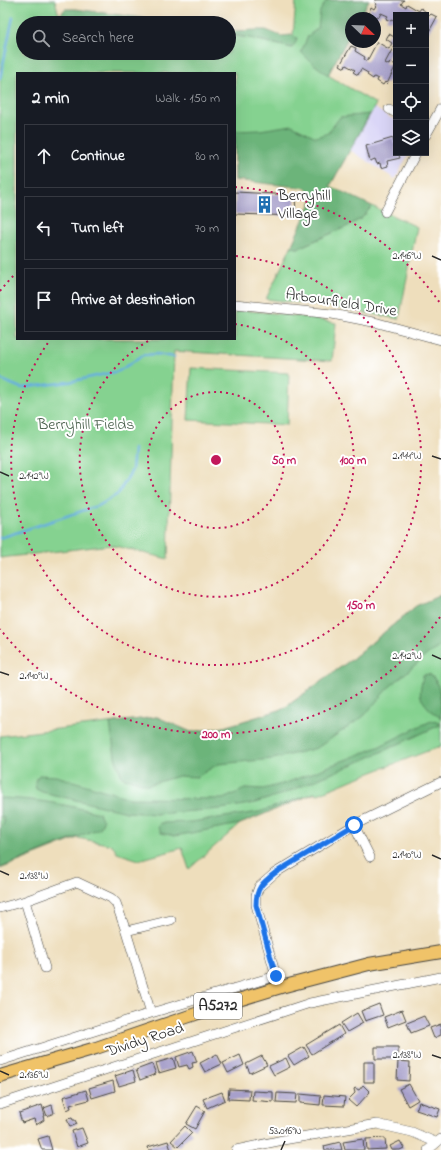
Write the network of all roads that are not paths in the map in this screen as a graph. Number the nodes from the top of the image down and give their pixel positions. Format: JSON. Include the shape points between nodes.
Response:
{"nodes":[{"id":1,"x":441,"y":108,"type":"edge"},
{"id":2,"x":429,"y":129,"type":"edge"},
{"id":3,"x":414,"y":156,"type":"edge"},
{"id":4,"x":385,"y":212,"type":"dead end"},
{"id":5,"x":236,"y":304,"type":"edge"},
{"id":6,"x":441,"y":340,"type":"edge"},
{"id":7,"x":441,"y":782,"type":"edge"},
{"id":8,"x":354,"y":825,"type":"junction"},
{"id":9,"x":370,"y":857,"type":"dead end"},
{"id":10,"x":25,"y":901,"type":"junction"},
{"id":11,"x":0,"y":908,"type":"edge"},
{"id":12,"x":171,"y":920,"type":"dead end"},
{"id":13,"x":126,"y":931,"type":"junction"},
{"id":14,"x":441,"y":952,"type":"edge"},
{"id":15,"x":45,"y":968,"type":"dead end"},
{"id":16,"x":441,"y":977,"type":"edge"},
{"id":17,"x":278,"y":982,"type":"junction"},
{"id":18,"x":151,"y":1013,"type":"junction"},
{"id":19,"x":0,"y":1061,"type":"edge"},
{"id":20,"x":0,"y":1076,"type":"edge"},
{"id":21,"x":0,"y":1104,"type":"edge"},
{"id":22,"x":438,"y":1140,"type":"edge"},
{"id":23,"x":236,"y":1150,"type":"edge"},
{"id":24,"x":428,"y":1150,"type":"edge"}],
"edges":[{"from":1,"to":2,"type":"street"},
{"from":3,"to":4,"type":"street"},
{"from":5,"to":6,"type":"street","name":"Arbourfield Drive","via":[[332,314],[384,324]]},
{"from":7,"to":8,"type":"street"},
{"from":8,"to":9,"type":"street"},
{"from":8,"to":17,"type":"street","via":[[275,873],[259,887],[256,905]]},
{"from":10,"to":11,"type":"street"},
{"from":10,"to":13,"type":"street","via":[[77,882],[111,898],[116,904]]},
{"from":10,"to":15,"type":"street"},
{"from":12,"to":13,"type":"street"},
{"from":13,"to":18,"type":"street"},
{"from":14,"to":17,"type":"main road","name":"Dividy Road","number":"A5272"},
{"from":16,"to":21,"type":"street","name":"Dividy Road","via":[[310,1003]]},
{"from":17,"to":18,"type":"street","name":"Dividy Road"},
{"from":17,"to":20,"type":"main road","name":"Dividy Road","number":"A5272","via":[[222,1005],[96,1048]]},
{"from":18,"to":19,"type":"street","name":"Dividy Road"},
{"from":22,"to":23,"type":"street","via":[[377,1124]]},
{"from":22,"to":24,"type":"street"}]}
